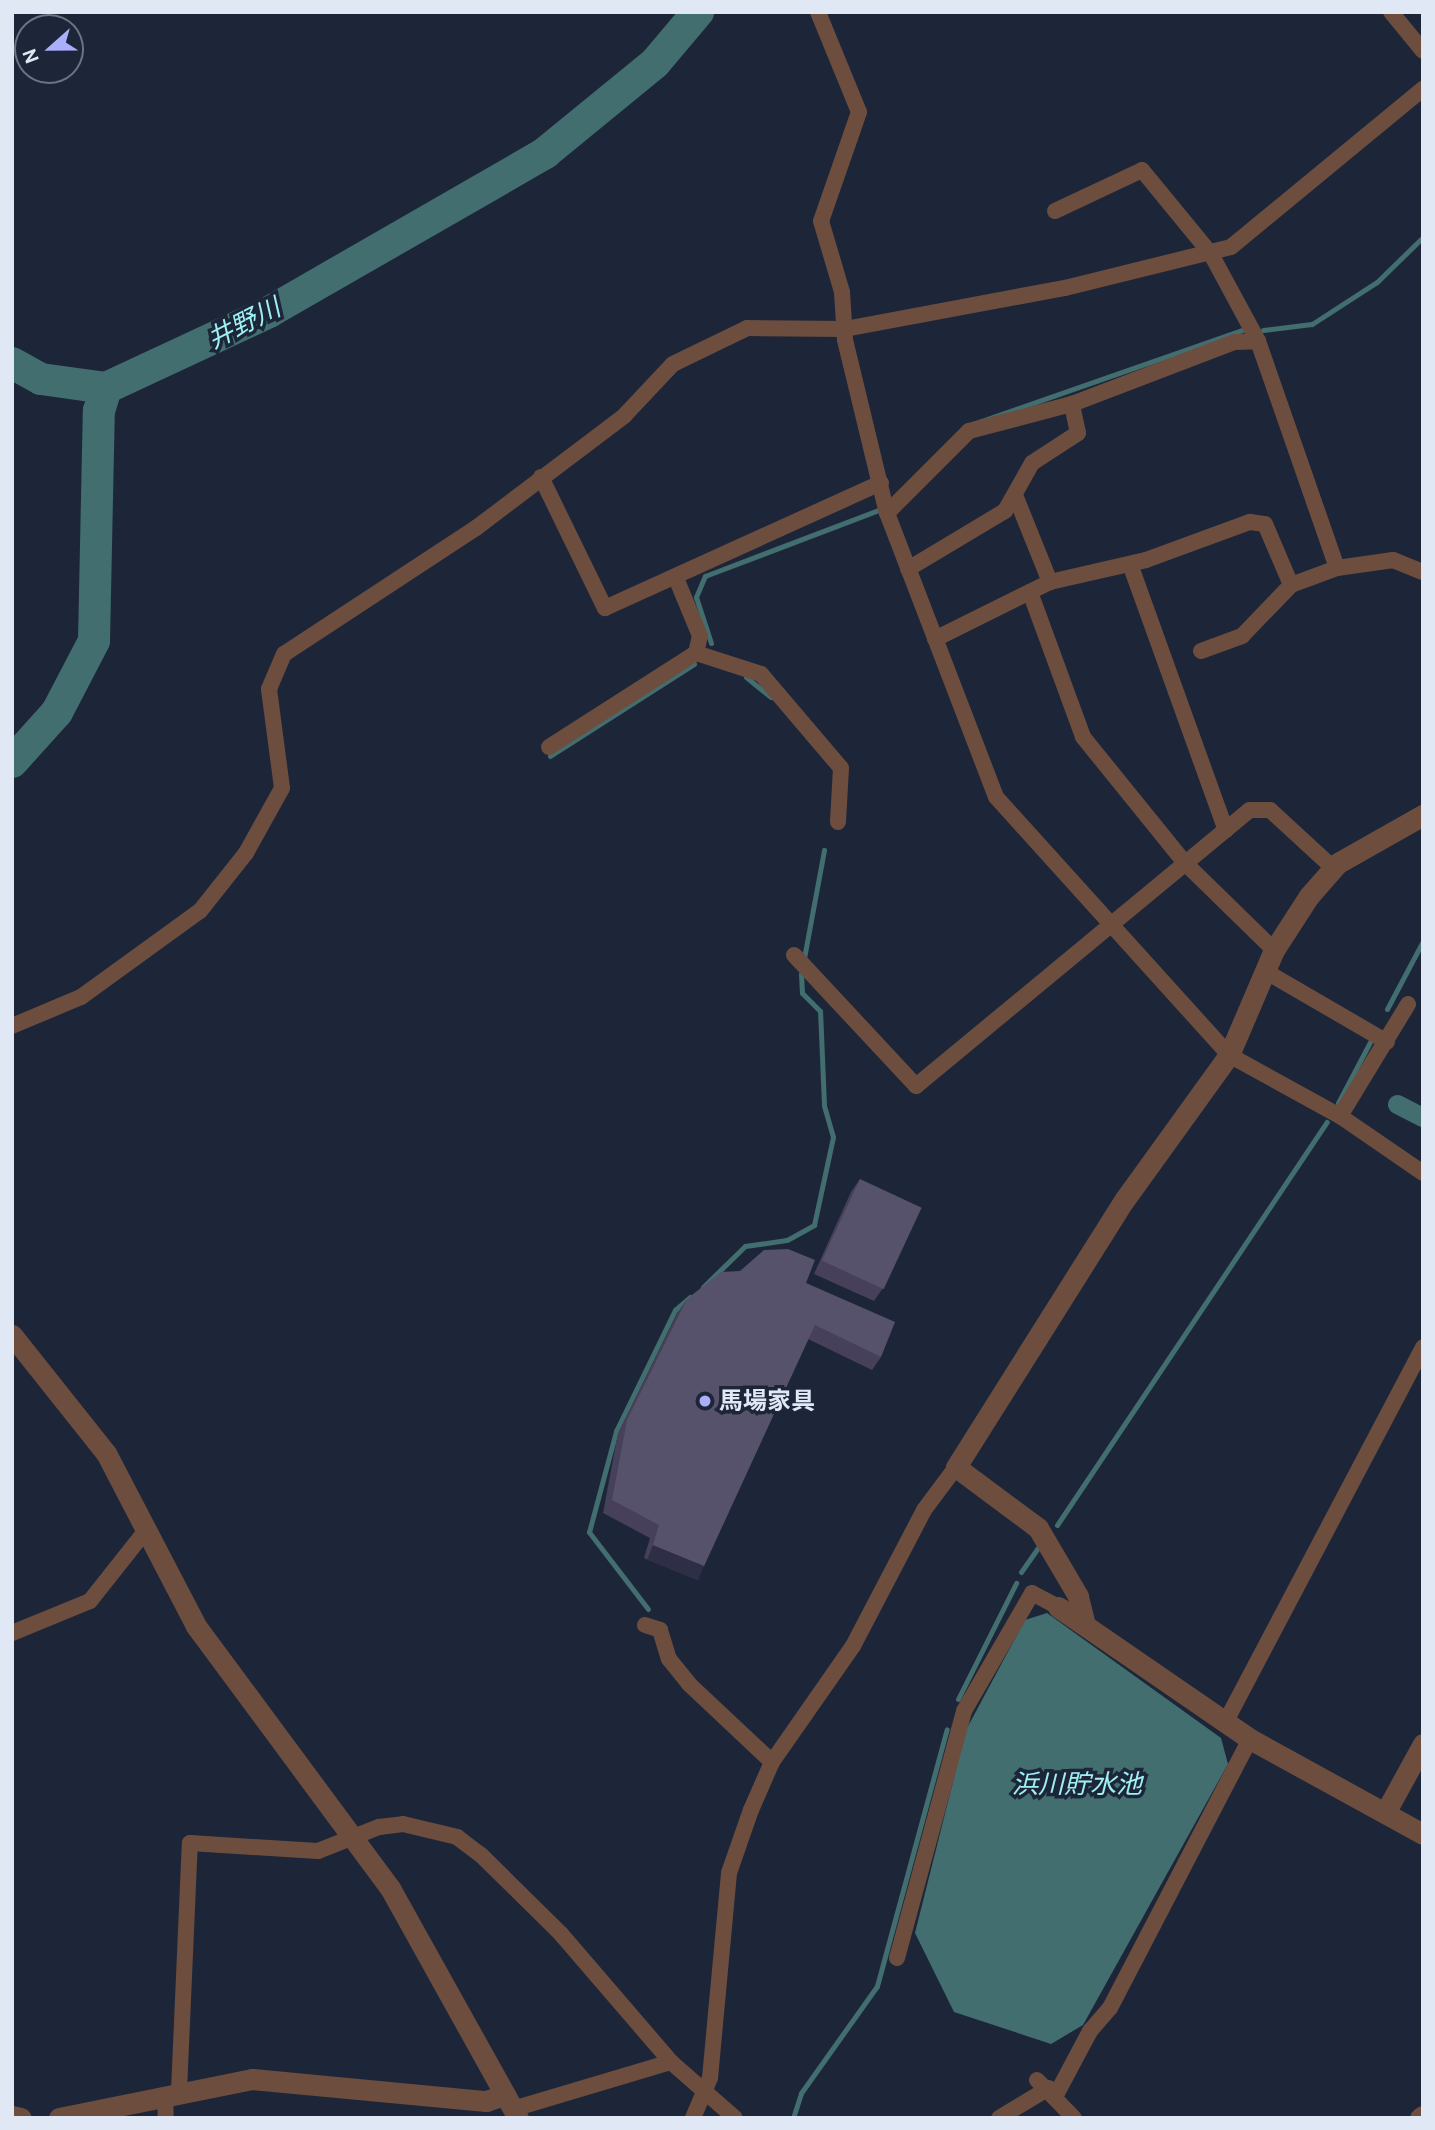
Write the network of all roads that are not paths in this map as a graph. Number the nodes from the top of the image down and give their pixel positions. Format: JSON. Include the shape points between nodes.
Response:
{"nodes":[{"id":1,"x":818,"y":12,"type":"edge"},
{"id":2,"x":1391,"y":12,"type":"edge"},
{"id":3,"x":1423,"y":51,"type":"edge"},
{"id":4,"x":1423,"y":89,"type":"edge"},
{"id":5,"x":1055,"y":211,"type":"dead end"},
{"id":6,"x":1210,"y":254,"type":"junction"},
{"id":7,"x":845,"y":329,"type":"junction"},
{"id":8,"x":1258,"y":341,"type":"junction"},
{"id":9,"x":1072,"y":404,"type":"junction"},
{"id":10,"x":541,"y":477,"type":"junction"},
{"id":11,"x":881,"y":483,"type":"junction"},
{"id":12,"x":1015,"y":495,"type":"junction"},
{"id":13,"x":887,"y":513,"type":"junction"},
{"id":14,"x":1130,"y":564,"type":"junction"},
{"id":15,"x":1337,"y":568,"type":"junction"},
{"id":16,"x":908,"y":569,"type":"junction"},
{"id":17,"x":1423,"y":572,"type":"edge"},
{"id":18,"x":676,"y":578,"type":"junction"},
{"id":19,"x":1050,"y":582,"type":"junction"},
{"id":20,"x":1291,"y":585,"type":"junction"},
{"id":21,"x":1030,"y":592,"type":"junction"},
{"id":22,"x":935,"y":639,"type":"junction"},
{"id":23,"x":1201,"y":651,"type":"dead end"},
{"id":24,"x":696,"y":653,"type":"junction"},
{"id":25,"x":549,"y":747,"type":"dead end"},
{"id":26,"x":1423,"y":815,"type":"edge"},
{"id":27,"x":838,"y":822,"type":"dead end"},
{"id":28,"x":1226,"y":830,"type":"junction"},
{"id":29,"x":1186,"y":864,"type":"junction"},
{"id":30,"x":1333,"y":868,"type":"junction"},
{"id":31,"x":1108,"y":922,"type":"junction"},
{"id":32,"x":1274,"y":950,"type":"junction"},
{"id":33,"x":794,"y":956,"type":"dead end"},
{"id":34,"x":1265,"y":971,"type":"junction"},
{"id":35,"x":1408,"y":1004,"type":"dead end"},
{"id":36,"x":12,"y":1026,"type":"edge"},
{"id":37,"x":1387,"y":1042,"type":"junction"},
{"id":38,"x":1229,"y":1055,"type":"junction"},
{"id":39,"x":1340,"y":1116,"type":"junction"},
{"id":40,"x":1423,"y":1173,"type":"edge"},
{"id":41,"x":12,"y":1335,"type":"edge"},
{"id":42,"x":1423,"y":1347,"type":"edge"},
{"id":43,"x":957,"y":1467,"type":"junction"},
{"id":44,"x":147,"y":1529,"type":"junction"},
{"id":45,"x":1058,"y":1607,"type":"joint"},
{"id":46,"x":645,"y":1625,"type":"dead end"},
{"id":47,"x":1085,"y":1625,"type":"junction"},
{"id":48,"x":12,"y":1633,"type":"edge"},
{"id":49,"x":1225,"y":1723,"type":"junction"},
{"id":50,"x":1250,"y":1739,"type":"junction"},
{"id":51,"x":1423,"y":1744,"type":"edge"},
{"id":52,"x":772,"y":1762,"type":"junction"},
{"id":53,"x":1385,"y":1813,"type":"junction"},
{"id":54,"x":1423,"y":1834,"type":"edge"},
{"id":55,"x":354,"y":1837,"type":"junction"},
{"id":56,"x":897,"y":1958,"type":"dead end"},
{"id":57,"x":671,"y":2062,"type":"junction"},
{"id":58,"x":1047,"y":2087,"type":"junction"},
{"id":59,"x":172,"y":2093,"type":"junction"},
{"id":60,"x":703,"y":2093,"type":"junction"},
{"id":61,"x":512,"y":2107,"type":"edge"},
{"id":62,"x":12,"y":2116,"type":"edge"},
{"id":63,"x":1004,"y":2117,"type":"edge"},
{"id":64,"x":21,"y":2118,"type":"edge"},
{"id":65,"x":59,"y":2118,"type":"edge"},
{"id":66,"x":166,"y":2118,"type":"edge"},
{"id":67,"x":693,"y":2118,"type":"edge"},
{"id":68,"x":735,"y":2118,"type":"edge"},
{"id":69,"x":1074,"y":2118,"type":"edge"}],
"edges":[{"from":1,"to":7,"type":"street","via":[[859,113],[821,221]]},
{"from":2,"to":3,"type":"street"},
{"from":4,"to":6,"type":"street","via":[[1231,247]]},
{"from":5,"to":6,"type":"street","via":[[1142,170]]},
{"from":6,"to":7,"type":"street"},
{"from":6,"to":8,"type":"street"},
{"from":7,"to":10,"type":"street","via":[[747,328],[714,340],[673,364],[624,415]]},
{"from":7,"to":11,"type":"street"},
{"from":8,"to":9,"type":"street","via":[[1226,345]]},
{"from":8,"to":15,"type":"street"},
{"from":9,"to":12,"type":"street","via":[[1078,433],[1032,463]]},
{"from":9,"to":13,"type":"street","via":[[969,431]]},
{"from":10,"to":18,"type":"street","via":[[605,608]]},
{"from":10,"to":36,"type":"street","via":[[463,537],[284,654],[270,689],[282,788],[230,875],[200,911],[81,997]]},
{"from":11,"to":13,"type":"street"},
{"from":11,"to":18,"type":"street"},
{"from":12,"to":16,"type":"street","via":[[1005,511]]},
{"from":12,"to":19,"type":"street"},
{"from":13,"to":16,"type":"street"},
{"from":14,"to":19,"type":"street"},
{"from":14,"to":20,"type":"street","via":[[1259,521],[1270,532]]},
{"from":14,"to":28,"type":"street"},
{"from":15,"to":17,"type":"street","via":[[1393,560]]},
{"from":15,"to":20,"type":"street"},
{"from":16,"to":22,"type":"street"},
{"from":18,"to":24,"type":"street","via":[[700,636]]},
{"from":19,"to":21,"type":"street"},
{"from":20,"to":23,"type":"street","via":[[1242,636]]},
{"from":21,"to":22,"type":"street"},
{"from":21,"to":29,"type":"street","via":[[1083,737]]},
{"from":22,"to":31,"type":"street","via":[[996,797]]},
{"from":24,"to":25,"type":"street"},
{"from":24,"to":27,"type":"street","via":[[761,674],[841,768]]},
{"from":26,"to":30,"type":"street"},
{"from":28,"to":29,"type":"street"},
{"from":28,"to":30,"type":"street","via":[[1250,810],[1264,807]]},
{"from":29,"to":31,"type":"street"},
{"from":29,"to":32,"type":"street"},
{"from":30,"to":32,"type":"street"},
{"from":31,"to":33,"type":"street","via":[[916,1086]]},
{"from":31,"to":38,"type":"street"},
{"from":32,"to":34,"type":"street"},
{"from":34,"to":37,"type":"street"},
{"from":34,"to":38,"type":"street"},
{"from":35,"to":37,"type":"street"},
{"from":37,"to":39,"type":"street"},
{"from":38,"to":39,"type":"street"},
{"from":38,"to":43,"type":"street","via":[[1125,1199]]},
{"from":39,"to":40,"type":"street"},
{"from":41,"to":44,"type":"street","via":[[89,1428]]},
{"from":42,"to":49,"type":"street"},
{"from":43,"to":47,"type":"street","via":[[1044,1534],[1078,1596]]},
{"from":43,"to":52,"type":"street","via":[[924,1510],[840,1667]]},
{"from":44,"to":48,"type":"street","via":[[90,1601]]},
{"from":44,"to":55,"type":"street","via":[[196,1626]]},
{"from":45,"to":47,"type":"street"},
{"from":45,"to":56,"type":"street","via":[[1031,1593],[964,1711]]},
{"from":46,"to":52,"type":"street","via":[[660,1630],[669,1659],[689,1684]]},
{"from":47,"to":49,"type":"street"},
{"from":49,"to":50,"type":"street"},
{"from":50,"to":53,"type":"street"},
{"from":50,"to":58,"type":"street","via":[[1110,2008]]},
{"from":51,"to":53,"type":"street"},
{"from":52,"to":60,"type":"street","via":[[729,1873],[710,2078]]},
{"from":53,"to":54,"type":"street"},
{"from":55,"to":57,"type":"street","via":[[403,1825],[457,1837],[561,1934]]},
{"from":55,"to":59,"type":"street","via":[[318,1851],[190,1843]]},
{"from":55,"to":61,"type":"street","via":[[420,1935]]},
{"from":57,"to":60,"type":"street"},
{"from":57,"to":61,"type":"street"},
{"from":58,"to":63,"type":"street"},
{"from":58,"to":69,"type":"street"},
{"from":59,"to":61,"type":"street","via":[[274,2078]]},
{"from":59,"to":65,"type":"street"},
{"from":59,"to":66,"type":"street"},
{"from":60,"to":67,"type":"street"},
{"from":60,"to":68,"type":"street"},
{"from":62,"to":64,"type":"street"}]}
